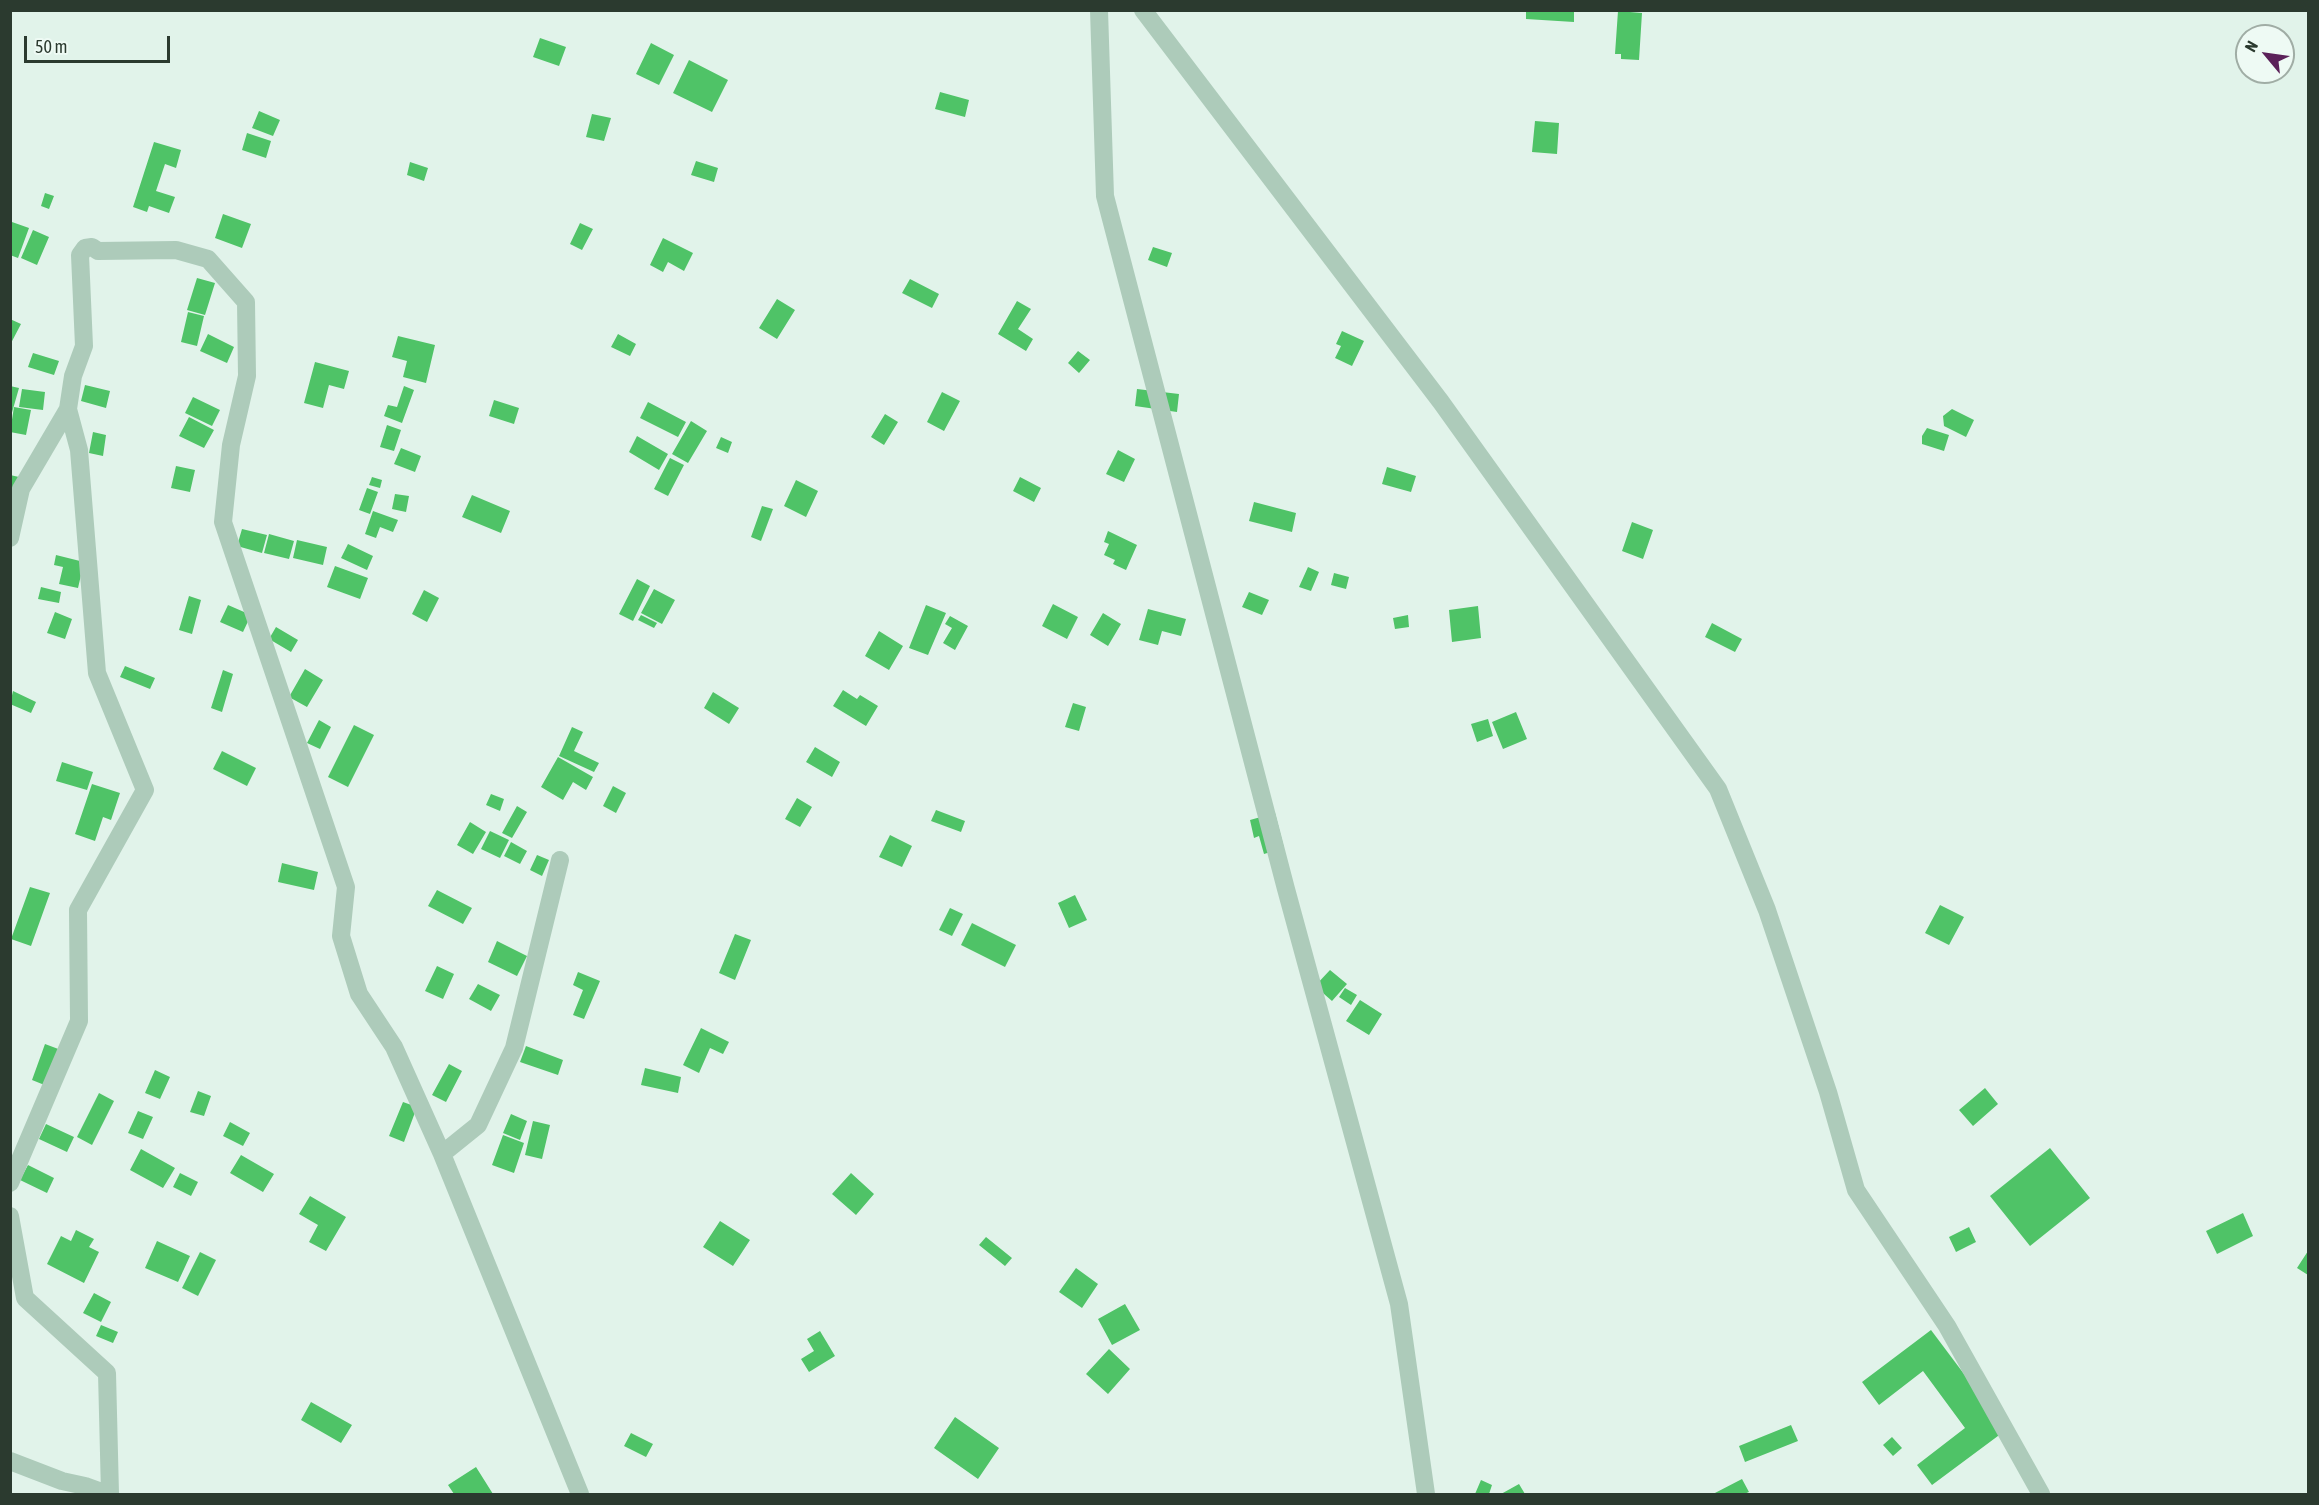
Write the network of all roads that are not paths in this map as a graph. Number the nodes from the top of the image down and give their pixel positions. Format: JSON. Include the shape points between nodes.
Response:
{"nodes":[{"id":1,"x":1099,"y":10,"type":"edge"},
{"id":2,"x":1143,"y":10,"type":"edge"},
{"id":3,"x":68,"y":409,"type":"junction"},
{"id":4,"x":10,"y":538,"type":"edge"},
{"id":5,"x":560,"y":861,"type":"dead end"},
{"id":6,"x":442,"y":1154,"type":"junction"},
{"id":7,"x":10,"y":1183,"type":"edge"},
{"id":8,"x":10,"y":1216,"type":"edge"},
{"id":9,"x":10,"y":1461,"type":"edge"},
{"id":10,"x":84,"y":1490,"type":"edge"},
{"id":11,"x":108,"y":1494,"type":"edge"},
{"id":12,"x":580,"y":1494,"type":"edge"},
{"id":13,"x":1426,"y":1494,"type":"edge"},
{"id":14,"x":2042,"y":1494,"type":"edge"}],
"edges":[{"from":1,"to":13,"type":"street","via":[[1105,196],[1399,1304]]},
{"from":2,"to":14,"type":"street","via":[[1441,402],[1718,789],[1767,910],[1828,1092],[1856,1190],[1947,1326]]},
{"from":3,"to":4,"type":"street","via":[[21,489]]},
{"from":3,"to":6,"type":"street","via":[[73,376],[84,346],[80,255],[85,248],[176,250],[208,259],[246,302],[247,376],[231,445],[223,522],[346,887],[341,936],[358,994],[394,1047]]},
{"from":3,"to":7,"type":"street","via":[[79,450],[97,673],[145,790],[78,910],[79,1021]]},
{"from":5,"to":6,"type":"street","via":[[514,1048],[478,1125]]},
{"from":6,"to":12,"type":"street"},
{"from":8,"to":11,"type":"street","via":[[25,1298],[107,1373]]},
{"from":9,"to":10,"type":"street"},
{"from":10,"to":11,"type":"street"}]}
